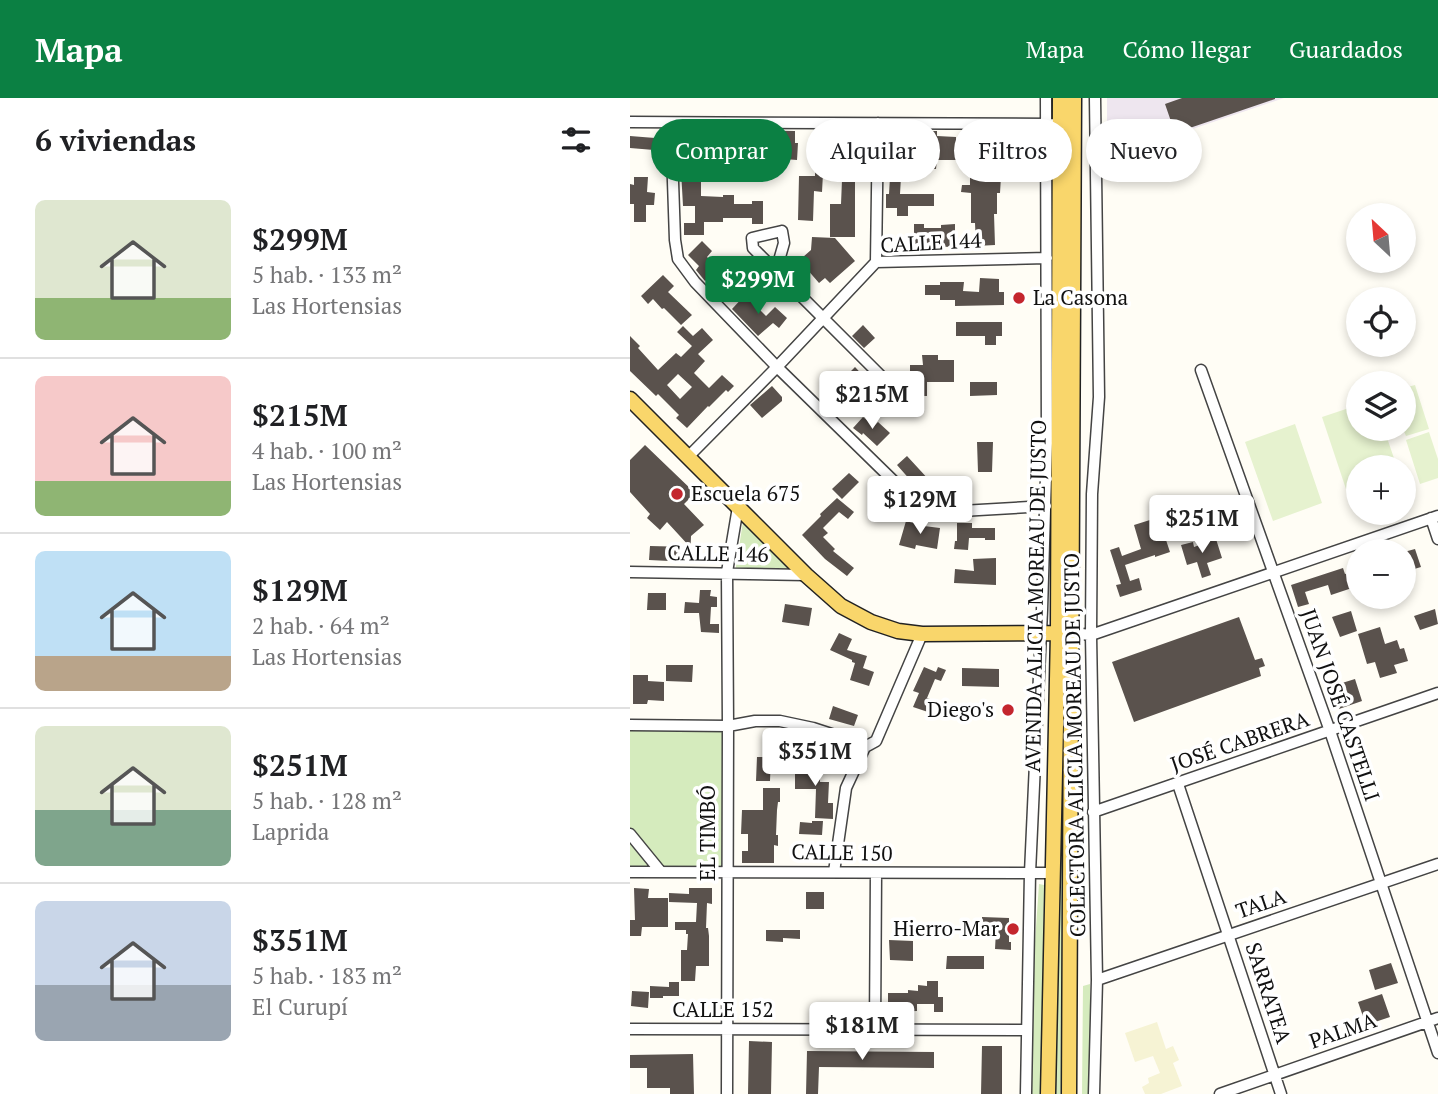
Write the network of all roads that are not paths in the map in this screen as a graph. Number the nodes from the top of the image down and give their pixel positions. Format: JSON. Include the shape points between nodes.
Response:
{"nodes":[{"id":1,"x":1046,"y":98,"type":"edge"},
{"id":2,"x":1060,"y":98,"type":"edge"},
{"id":3,"x":1074,"y":98,"type":"edge"},
{"id":4,"x":1095,"y":98,"type":"edge"},
{"id":5,"x":1059,"y":119,"type":"edge"},
{"id":6,"x":1062,"y":119,"type":"edge"},
{"id":7,"x":1064,"y":119,"type":"edge"},
{"id":8,"x":630,"y":122,"type":"edge"},
{"id":9,"x":651,"y":123,"type":"edge"},
{"id":10,"x":673,"y":182,"type":"edge"},
{"id":11,"x":877,"y":182,"type":"edge"},
{"id":12,"x":1056,"y":182,"type":"edge"},
{"id":13,"x":1062,"y":182,"type":"edge"},
{"id":14,"x":1047,"y":258,"type":"junction"},
{"id":15,"x":876,"y":262,"type":"junction"},
{"id":16,"x":776,"y":271,"type":"dead end"},
{"id":17,"x":823,"y":318,"type":"junction"},
{"id":18,"x":777,"y":367,"type":"junction"},
{"id":19,"x":1201,"y":370,"type":"dead end"},
{"id":20,"x":630,"y":399,"type":"edge"},
{"id":21,"x":911,"y":406,"type":"dead end"},
{"id":22,"x":688,"y":457,"type":"junction"},
{"id":23,"x":1045,"y":506,"type":"junction"},
{"id":24,"x":738,"y":507,"type":"junction"},
{"id":25,"x":1434,"y":517,"type":"edge"},
{"id":26,"x":1438,"y":539,"type":"edge"},
{"id":27,"x":630,"y":572,"type":"edge"},
{"id":28,"x":727,"y":572,"type":"junction"},
{"id":29,"x":1273,"y":572,"type":"junction"},
{"id":30,"x":806,"y":575,"type":"junction"},
{"id":31,"x":1041,"y":633,"type":"junction"},
{"id":32,"x":1064,"y":633,"type":"junction"},
{"id":33,"x":922,"y":635,"type":"junction"},
{"id":34,"x":1091,"y":635,"type":"junction"},
{"id":35,"x":1438,"y":693,"type":"edge"},
{"id":36,"x":630,"y":725,"type":"edge"},
{"id":37,"x":729,"y":726,"type":"junction"},
{"id":38,"x":1331,"y":731,"type":"junction"},
{"id":39,"x":865,"y":747,"type":"junction"},
{"id":40,"x":1178,"y":783,"type":"junction"},
{"id":41,"x":1093,"y":812,"type":"junction"},
{"id":42,"x":630,"y":834,"type":"edge"},
{"id":43,"x":1438,"y":864,"type":"edge"},
{"id":44,"x":630,"y":872,"type":"edge"},
{"id":45,"x":661,"y":872,"type":"junction"},
{"id":46,"x":727,"y":872,"type":"junction"},
{"id":47,"x":834,"y":872,"type":"junction"},
{"id":48,"x":876,"y":873,"type":"junction"},
{"id":49,"x":1030,"y":873,"type":"junction"},
{"id":50,"x":1054,"y":873,"type":"junction"},
{"id":51,"x":1381,"y":884,"type":"junction"},
{"id":52,"x":1229,"y":936,"type":"junction"},
{"id":53,"x":1097,"y":980,"type":"junction"},
{"id":54,"x":1433,"y":1020,"type":"edge"},
{"id":55,"x":630,"y":1029,"type":"edge"},
{"id":56,"x":727,"y":1029,"type":"junction"},
{"id":57,"x":875,"y":1030,"type":"junction"},
{"id":58,"x":1027,"y":1030,"type":"junction"},
{"id":59,"x":1438,"y":1054,"type":"edge"},
{"id":60,"x":1275,"y":1076,"type":"junction"},
{"id":61,"x":727,"y":1094,"type":"edge"},
{"id":62,"x":1027,"y":1094,"type":"edge"},
{"id":63,"x":1048,"y":1094,"type":"edge"},
{"id":64,"x":1069,"y":1094,"type":"edge"},
{"id":65,"x":1094,"y":1094,"type":"edge"},
{"id":66,"x":1220,"y":1094,"type":"edge"},
{"id":67,"x":1281,"y":1094,"type":"edge"}],
"edges":[{"from":1,"to":5,"type":"street","name":"COLECTORA ALICIA MOREAU DE JUSTO"},
{"from":2,"to":6,"type":"main road","name":"AVENIDA ALICIA MOREAU DE JUSTO"},
{"from":3,"to":7,"type":"main road","name":"AVENIDA ALICIA MOREAU DE JUSTO"},
{"from":4,"to":34,"type":"street","name":"COLECTORA ALICIA MOREAU DE JUSTO","via":[[1099,397],[1092,494]]},
{"from":8,"to":9,"type":"street"},
{"from":10,"to":18,"type":"street","via":[[678,259]]},
{"from":11,"to":15,"type":"street"},
{"from":12,"to":14,"type":"street","name":"COLECTORA ALICIA MOREAU DE JUSTO"},
{"from":13,"to":32,"type":"main road","name":"AVENIDA ALICIA MOREAU DE JUSTO"},
{"from":14,"to":15,"type":"street","name":"CALLE 144"},
{"from":14,"to":23,"type":"street","name":"COLECTORA ALICIA MOREAU DE JUSTO"},
{"from":15,"to":17,"type":"street","name":"CALLE 144"},
{"from":16,"to":17,"type":"street"},
{"from":17,"to":18,"type":"street","name":"CALLE 144"},
{"from":17,"to":21,"type":"street"},
{"from":18,"to":22,"type":"street","name":"CALLE 144"},
{"from":18,"to":23,"type":"street","via":[[911,498],[925,506],[944,512]]},
{"from":19,"to":29,"type":"street","name":"JUAN JOSÉ CASTELLI"},
{"from":20,"to":22,"type":"main road"},
{"from":22,"to":24,"type":"main road"},
{"from":23,"to":31,"type":"street","name":"COLECTORA ALICIA MOREAU DE JUSTO"},
{"from":24,"to":28,"type":"street","name":"EL TIMBÓ"},
{"from":24,"to":30,"type":"main road"},
{"from":25,"to":26,"type":"street"},
{"from":25,"to":29,"type":"street"},
{"from":27,"to":28,"type":"street","name":"CALLE 146"},
{"from":28,"to":30,"type":"street","name":"CALLE 146"},
{"from":28,"to":37,"type":"street","name":"EL TIMBÓ"},
{"from":29,"to":34,"type":"street"},
{"from":29,"to":38,"type":"street","name":"JUAN JOSÉ CASTELLI"},
{"from":30,"to":33,"type":"main road","via":[[841,606],[871,622]]},
{"from":31,"to":32,"type":"main road"},
{"from":31,"to":33,"type":"main road"},
{"from":31,"to":49,"type":"street","name":"COLECTORA ALICIA MOREAU DE JUSTO"},
{"from":32,"to":34,"type":"street"},
{"from":32,"to":50,"type":"main road","name":"AVENIDA ALICIA MOREAU DE JUSTO"},
{"from":32,"to":64,"type":"main road","name":"AVENIDA ALICIA MOREAU DE JUSTO"},
{"from":33,"to":39,"type":"street","via":[[876,741]]},
{"from":34,"to":41,"type":"street","name":"COLECTORA ALICIA MOREAU DE JUSTO"},
{"from":35,"to":38,"type":"street","name":"JOSÉ CABRERA"},
{"from":36,"to":37,"type":"street"},
{"from":37,"to":39,"type":"street","via":[[780,721]]},
{"from":37,"to":46,"type":"street","name":"EL TIMBÓ"},
{"from":38,"to":40,"type":"street","name":"JOSÉ CABRERA"},
{"from":38,"to":51,"type":"street","name":"JUAN JOSÉ CASTELLI"},
{"from":39,"to":47,"type":"street","via":[[846,788]]},
{"from":40,"to":41,"type":"street","name":"JOSÉ CABRERA"},
{"from":40,"to":52,"type":"street","name":"SARRATEA"},
{"from":41,"to":53,"type":"street","name":"COLECTORA ALICIA MOREAU DE JUSTO"},
{"from":42,"to":45,"type":"street"},
{"from":43,"to":51,"type":"street","name":"TALA"},
{"from":44,"to":45,"type":"street","name":"CALLE 150"},
{"from":45,"to":46,"type":"street","name":"CALLE 150"},
{"from":46,"to":47,"type":"street","name":"CALLE 150"},
{"from":46,"to":56,"type":"street","name":"EL TIMBÓ"},
{"from":47,"to":48,"type":"street","name":"CALLE 150"},
{"from":48,"to":49,"type":"street","name":"CALLE 150"},
{"from":48,"to":57,"type":"street"},
{"from":49,"to":50,"type":"street","name":"CALLE 150"},
{"from":49,"to":58,"type":"street","name":"COLECTORA ALICIA MOREAU DE JUSTO"},
{"from":50,"to":63,"type":"main road","name":"AVENIDA ALICIA MOREAU DE JUSTO"},
{"from":51,"to":52,"type":"street","name":"TALA"},
{"from":51,"to":54,"type":"street","name":"JUAN JOSÉ CASTELLI"},
{"from":52,"to":53,"type":"street","name":"TALA"},
{"from":52,"to":60,"type":"street","name":"SARRATEA"},
{"from":53,"to":65,"type":"street","name":"COLECTORA ALICIA MOREAU DE JUSTO"},
{"from":54,"to":59,"type":"street","name":"JUAN JOSÉ CASTELLI"},
{"from":54,"to":60,"type":"street","name":"PALMA"},
{"from":55,"to":56,"type":"street","name":"CALLE 152"},
{"from":56,"to":57,"type":"street","name":"CALLE 152"},
{"from":56,"to":61,"type":"street","name":"EL TIMBÓ"},
{"from":57,"to":58,"type":"street","name":"CALLE 152"},
{"from":58,"to":62,"type":"street","name":"COLECTORA ALICIA MOREAU DE JUSTO"},
{"from":60,"to":66,"type":"street","name":"PALMA"},
{"from":60,"to":67,"type":"street","name":"SARRATEA"}]}
